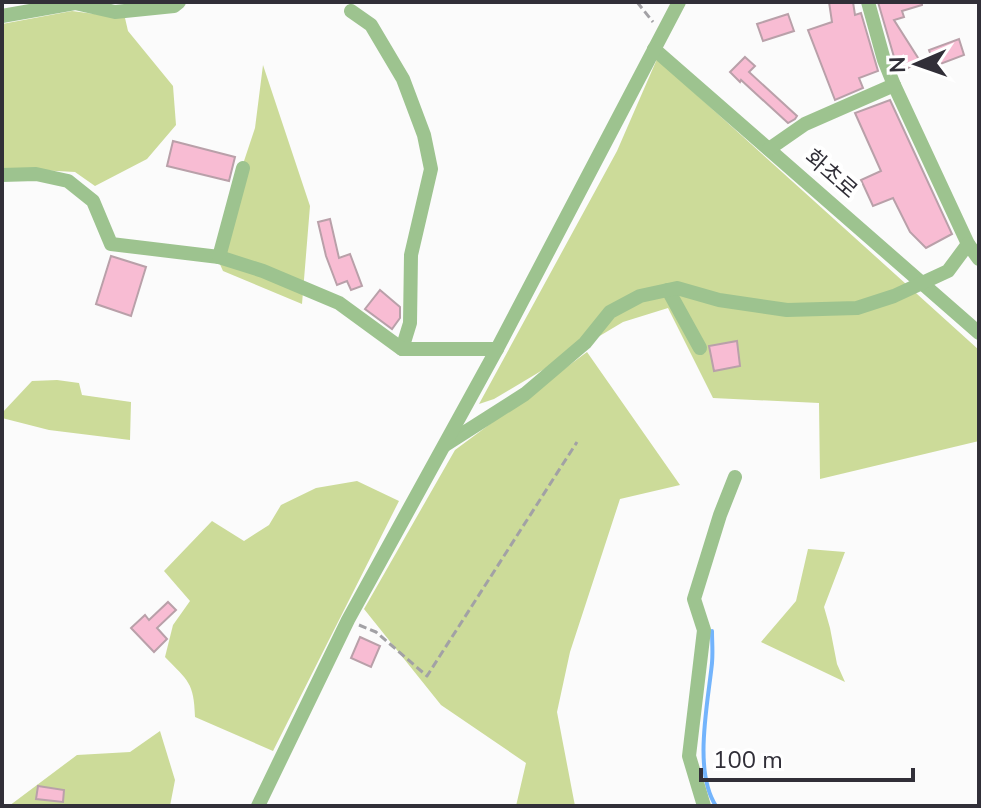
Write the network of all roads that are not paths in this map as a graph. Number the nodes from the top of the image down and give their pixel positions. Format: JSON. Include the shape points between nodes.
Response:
{"nodes":[{"id":1,"x":179,"y":2,"type":"edge"},
{"id":2,"x":679,"y":2,"type":"edge"},
{"id":3,"x":868,"y":2,"type":"edge"},
{"id":4,"x":351,"y":11,"type":"dead end"},
{"id":5,"x":2,"y":16,"type":"edge"},
{"id":6,"x":654,"y":49,"type":"junction"},
{"id":7,"x":894,"y":85,"type":"junction"},
{"id":8,"x":769,"y":149,"type":"junction"},
{"id":9,"x":243,"y":168,"type":"dead end"},
{"id":10,"x":2,"y":175,"type":"edge"},
{"id":11,"x":968,"y":244,"type":"junction"},
{"id":12,"x":219,"y":257,"type":"junction"},
{"id":13,"x":979,"y":259,"type":"edge"},
{"id":14,"x":923,"y":283,"type":"junction"},
{"id":15,"x":668,"y":290,"type":"junction"},
{"id":16,"x":979,"y":333,"type":"edge"},
{"id":17,"x":700,"y":348,"type":"dead end"},
{"id":18,"x":402,"y":349,"type":"junction"},
{"id":19,"x":497,"y":349,"type":"junction"},
{"id":20,"x":442,"y":447,"type":"junction"},
{"id":21,"x":735,"y":477,"type":"dead end"},
{"id":22,"x":258,"y":806,"type":"edge"},
{"id":23,"x":704,"y":806,"type":"edge"}],
"edges":[{"from":1,"to":5,"type":"street","via":[[115,12],[75,3]]},
{"from":2,"to":6,"type":"street"},
{"from":3,"to":7,"type":"street"},
{"from":4,"to":18,"type":"street","via":[[371,25],[403,79],[431,169],[411,255],[410,323]]},
{"from":6,"to":8,"type":"street","name":"화초로"},
{"from":6,"to":19,"type":"street"},
{"from":7,"to":8,"type":"street","via":[[805,124]]},
{"from":7,"to":11,"type":"street"},
{"from":8,"to":14,"type":"street","name":"화초로"},
{"from":9,"to":12,"type":"street"},
{"from":10,"to":12,"type":"street","via":[[36,174],[68,181],[93,201],[111,244]]},
{"from":11,"to":13,"type":"street"},
{"from":11,"to":14,"type":"street","via":[[948,271]]},
{"from":12,"to":18,"type":"street","via":[[339,303]]},
{"from":14,"to":15,"type":"street","via":[[857,308],[829,309],[787,310]]},
{"from":14,"to":16,"type":"street","name":"화초로"},
{"from":15,"to":17,"type":"street"},
{"from":15,"to":20,"type":"street","via":[[640,296],[610,312],[585,343],[525,394]]},
{"from":18,"to":19,"type":"street"},
{"from":19,"to":20,"type":"street"},
{"from":20,"to":22,"type":"street","via":[[348,620]]},
{"from":21,"to":23,"type":"street","via":[[694,599],[704,630],[689,756]]}]}
